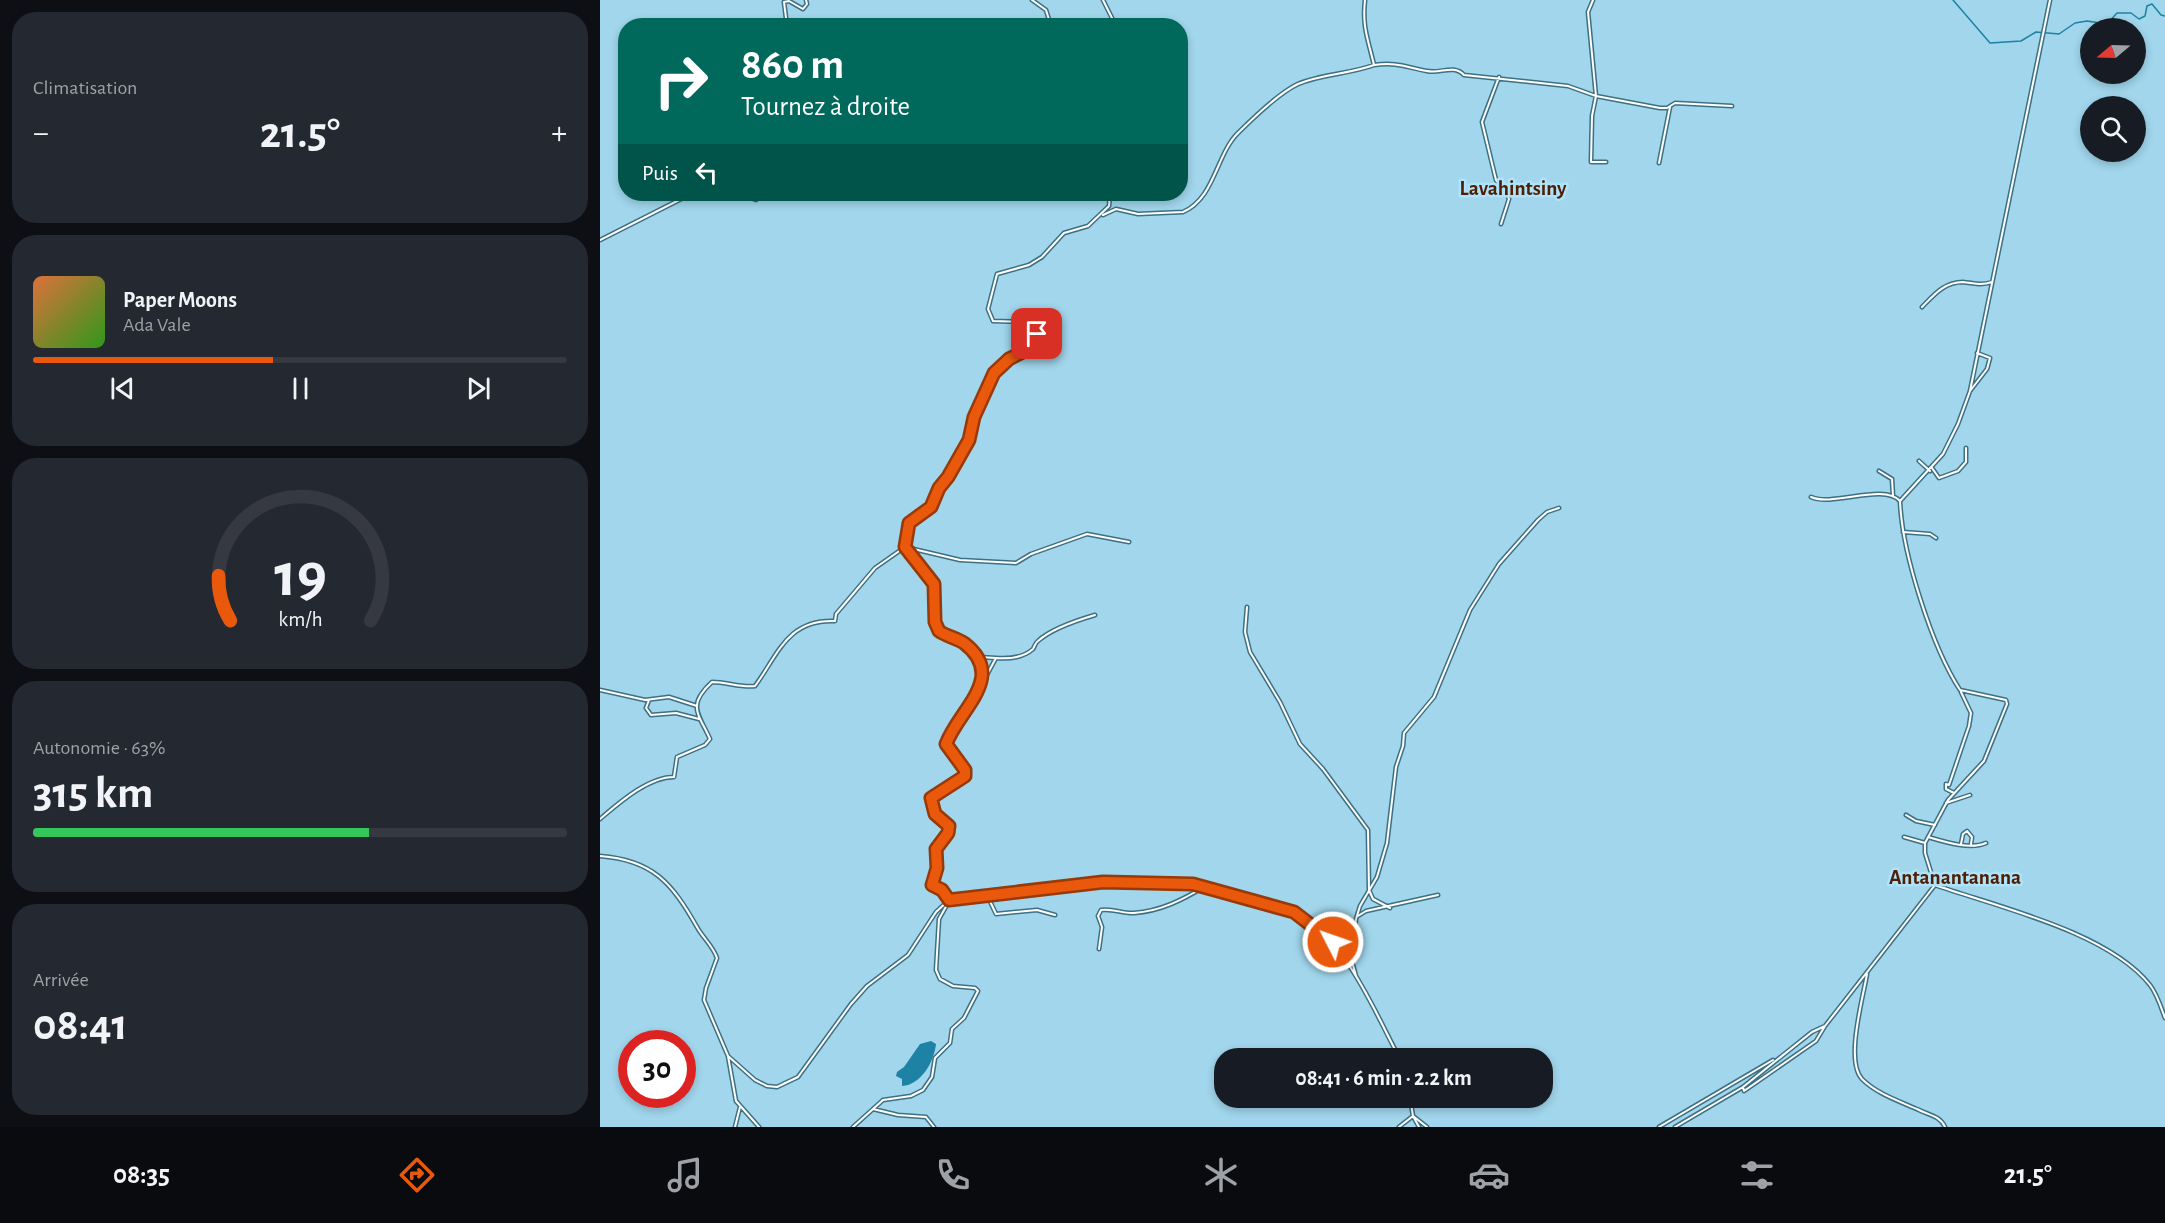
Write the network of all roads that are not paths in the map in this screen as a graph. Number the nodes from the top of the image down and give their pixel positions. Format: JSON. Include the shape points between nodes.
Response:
{"nodes":[{"id":1,"x":806,"y":0,"type":"edge"},
{"id":2,"x":1032,"y":0,"type":"edge"},
{"id":3,"x":1103,"y":0,"type":"edge"},
{"id":4,"x":1365,"y":0,"type":"edge"},
{"id":5,"x":1593,"y":0,"type":"edge"},
{"id":6,"x":2050,"y":0,"type":"edge"},
{"id":7,"x":786,"y":18,"type":"edge"},
{"id":8,"x":1049,"y":18,"type":"edge"},
{"id":9,"x":1112,"y":18,"type":"edge"},
{"id":10,"x":1374,"y":65,"type":"junction"},
{"id":11,"x":1499,"y":77,"type":"junction"},
{"id":12,"x":1596,"y":96,"type":"junction"},
{"id":13,"x":1732,"y":105,"type":"dead end"},
{"id":14,"x":1670,"y":107,"type":"junction"},
{"id":15,"x":1606,"y":162,"type":"dead end"},
{"id":16,"x":1659,"y":163,"type":"dead end"},
{"id":17,"x":677,"y":201,"type":"edge"},
{"id":18,"x":1109,"y":201,"type":"edge"},
{"id":19,"x":1101,"y":216,"type":"junction"},
{"id":20,"x":1501,"y":224,"type":"dead end"},
{"id":21,"x":600,"y":240,"type":"edge"},
{"id":22,"x":1992,"y":282,"type":"junction"},
{"id":23,"x":1922,"y":307,"type":"dead end"},
{"id":24,"x":1977,"y":353,"type":"junction"},
{"id":25,"x":1970,"y":391,"type":"junction"},
{"id":26,"x":1966,"y":448,"type":"dead end"},
{"id":27,"x":1919,"y":461,"type":"dead end"},
{"id":28,"x":1931,"y":470,"type":"junction"},
{"id":29,"x":1879,"y":471,"type":"dead end"},
{"id":30,"x":1811,"y":496,"type":"dead end"},
{"id":31,"x":1893,"y":496,"type":"junction"},
{"id":32,"x":1900,"y":501,"type":"junction"},
{"id":33,"x":1559,"y":508,"type":"dead end"},
{"id":34,"x":1903,"y":532,"type":"junction"},
{"id":35,"x":1936,"y":537,"type":"dead end"},
{"id":36,"x":1129,"y":542,"type":"dead end"},
{"id":37,"x":905,"y":547,"type":"junction"},
{"id":38,"x":1247,"y":607,"type":"dead end"},
{"id":39,"x":1095,"y":615,"type":"dead end"},
{"id":40,"x":979,"y":657,"type":"junction"},
{"id":41,"x":996,"y":658,"type":"junction"},
{"id":42,"x":981,"y":684,"type":"junction"},
{"id":43,"x":600,"y":690,"type":"edge"},
{"id":44,"x":1960,"y":690,"type":"junction"},
{"id":45,"x":649,"y":699,"type":"junction"},
{"id":46,"x":697,"y":706,"type":"junction"},
{"id":47,"x":699,"y":718,"type":"junction"},
{"id":48,"x":1954,"y":793,"type":"junction"},
{"id":49,"x":1970,"y":795,"type":"dead end"},
{"id":50,"x":1946,"y":803,"type":"junction"},
{"id":51,"x":1906,"y":815,"type":"dead end"},
{"id":52,"x":600,"y":819,"type":"edge"},
{"id":53,"x":1935,"y":825,"type":"junction"},
{"id":54,"x":1904,"y":837,"type":"dead end"},
{"id":55,"x":1928,"y":837,"type":"junction"},
{"id":56,"x":1925,"y":843,"type":"junction"},
{"id":57,"x":1986,"y":843,"type":"dead end"},
{"id":58,"x":1961,"y":844,"type":"junction"},
{"id":59,"x":1971,"y":844,"type":"junction"},
{"id":60,"x":600,"y":856,"type":"edge"},
{"id":61,"x":1935,"y":885,"type":"junction"},
{"id":62,"x":1204,"y":887,"type":"junction"},
{"id":63,"x":1369,"y":890,"type":"junction"},
{"id":64,"x":987,"y":895,"type":"junction"},
{"id":65,"x":1438,"y":895,"type":"dead end"},
{"id":66,"x":949,"y":900,"type":"junction"},
{"id":67,"x":1390,"y":908,"type":"junction"},
{"id":68,"x":1055,"y":915,"type":"dead end"},
{"id":69,"x":1356,"y":919,"type":"junction"},
{"id":70,"x":1352,"y":944,"type":"junction"},
{"id":71,"x":1099,"y":949,"type":"dead end"},
{"id":72,"x":1342,"y":953,"type":"junction"},
{"id":73,"x":1868,"y":972,"type":"junction"},
{"id":74,"x":1357,"y":979,"type":"junction"},
{"id":75,"x":2165,"y":1018,"type":"edge"},
{"id":76,"x":1825,"y":1026,"type":"junction"},
{"id":77,"x":1394,"y":1048,"type":"edge"},
{"id":78,"x":728,"y":1056,"type":"junction"},
{"id":79,"x":1776,"y":1059,"type":"junction"},
{"id":80,"x":1743,"y":1087,"type":"junction"},
{"id":81,"x":740,"y":1107,"type":"junction"},
{"id":82,"x":1412,"y":1108,"type":"edge"},
{"id":83,"x":873,"y":1109,"type":"junction"},
{"id":84,"x":1413,"y":1116,"type":"junction"},
{"id":85,"x":735,"y":1127,"type":"edge"},
{"id":86,"x":759,"y":1127,"type":"edge"},
{"id":87,"x":853,"y":1127,"type":"edge"},
{"id":88,"x":934,"y":1127,"type":"edge"},
{"id":89,"x":1400,"y":1127,"type":"edge"},
{"id":90,"x":1419,"y":1127,"type":"edge"},
{"id":91,"x":1427,"y":1127,"type":"edge"},
{"id":92,"x":1659,"y":1127,"type":"edge"},
{"id":93,"x":1675,"y":1127,"type":"edge"},
{"id":94,"x":1946,"y":1127,"type":"edge"}],
"edges":[{"from":1,"to":7,"type":"street","via":[[803,9],[784,2]]},
{"from":2,"to":8,"type":"street","via":[[1046,9]]},
{"from":3,"to":9,"type":"street"},
{"from":4,"to":10,"type":"street","via":[[1364,33]]},
{"from":5,"to":12,"type":"street","via":[[1587,12]]},
{"from":6,"to":22,"type":"street"},
{"from":10,"to":11,"type":"street","via":[[1405,64],[1428,71],[1453,68],[1464,75]]},
{"from":10,"to":19,"type":"street","via":[[1298,84],[1261,112],[1235,136],[1208,188],[1190,209],[1138,214],[1116,209]]},
{"from":11,"to":12,"type":"street","via":[[1575,87]]},
{"from":11,"to":20,"type":"street","via":[[1482,122],[1496,180],[1509,200]]},
{"from":12,"to":14,"type":"street"},
{"from":12,"to":15,"type":"street","via":[[1591,162]]},
{"from":13,"to":14,"type":"street","via":[[1675,103]]},
{"from":14,"to":16,"type":"street"},
{"from":17,"to":21,"type":"street"},
{"from":18,"to":19,"type":"street"},
{"from":19,"to":37,"type":"street","via":[[1088,226],[1064,233],[1029,265],[997,274],[988,309],[993,321],[1029,322],[1038,344],[1009,359],[994,373],[974,417],[969,440],[931,507],[909,523]]},
{"from":22,"to":23,"type":"street","via":[[1945,286]]},
{"from":22,"to":24,"type":"street"},
{"from":24,"to":25,"type":"street"},
{"from":24,"to":25,"type":"street","via":[[1990,358],[1990,364]]},
{"from":25,"to":28,"type":"street","via":[[1958,424]]},
{"from":26,"to":28,"type":"street","via":[[1966,462],[1958,471],[1939,478]]},
{"from":27,"to":28,"type":"street"},
{"from":28,"to":32,"type":"street"},
{"from":29,"to":31,"type":"street","via":[[1892,479]]},
{"from":30,"to":31,"type":"street"},
{"from":31,"to":32,"type":"street"},
{"from":32,"to":34,"type":"street"},
{"from":33,"to":63,"type":"street","via":[[1543,516],[1499,564],[1470,610],[1434,696],[1406,729],[1396,767],[1386,843],[1377,877]]},
{"from":34,"to":35,"type":"street"},
{"from":34,"to":44,"type":"street","via":[[1938,645]]},
{"from":36,"to":37,"type":"street","via":[[1087,534],[1016,563],[960,560]]},
{"from":37,"to":40,"type":"street","via":[[934,584],[935,622],[939,631],[961,641]]},
{"from":37,"to":46,"type":"street","via":[[875,568],[836,614],[835,621],[824,620],[799,629],[780,644],[755,686],[712,682]]},
{"from":38,"to":63,"type":"street","via":[[1245,632],[1250,652],[1300,744],[1368,831]]},
{"from":39,"to":41,"type":"street","via":[[1066,624],[1021,655]]},
{"from":40,"to":41,"type":"street"},
{"from":40,"to":42,"type":"street"},
{"from":41,"to":42,"type":"street"},
{"from":42,"to":66,"type":"street","via":[[946,744],[965,770],[965,776],[931,798],[935,814],[949,826],[936,849],[937,868],[932,885]]},
{"from":43,"to":45,"type":"street"},
{"from":44,"to":48,"type":"street","via":[[1971,713],[1949,785],[1946,784],[1946,789]]},
{"from":44,"to":48,"type":"street","via":[[2006,700],[2007,704],[1984,761]]},
{"from":45,"to":46,"type":"street","via":[[669,697]]},
{"from":45,"to":47,"type":"street","via":[[646,708],[651,715],[676,713]]},
{"from":46,"to":47,"type":"street"},
{"from":47,"to":52,"type":"street","via":[[710,739],[677,757],[674,777],[644,788]]},
{"from":48,"to":50,"type":"street"},
{"from":49,"to":50,"type":"street"},
{"from":50,"to":53,"type":"street"},
{"from":51,"to":53,"type":"street"},
{"from":53,"to":55,"type":"street"},
{"from":54,"to":56,"type":"street"},
{"from":55,"to":56,"type":"street"},
{"from":55,"to":58,"type":"street"},
{"from":56,"to":61,"type":"street"},
{"from":57,"to":59,"type":"street"},
{"from":58,"to":59,"type":"street"},
{"from":58,"to":59,"type":"street","via":[[1967,831],[1972,837]]},
{"from":60,"to":78,"type":"street","via":[[641,864],[656,873],[684,903],[717,958],[705,1000]]},
{"from":61,"to":73,"type":"street"},
{"from":61,"to":75,"type":"street","via":[[2088,937],[2148,982]]},
{"from":62,"to":64,"type":"street","via":[[1103,882]]},
{"from":62,"to":71,"type":"street","via":[[1169,907],[1134,913],[1101,909]]},
{"from":62,"to":72,"type":"street","via":[[1294,912],[1325,933]]},
{"from":63,"to":67,"type":"street","via":[[1373,899]]},
{"from":63,"to":69,"type":"street"},
{"from":64,"to":66,"type":"street"},
{"from":64,"to":68,"type":"street","via":[[996,914],[1037,910]]},
{"from":65,"to":67,"type":"street"},
{"from":66,"to":78,"type":"street","via":[[936,912],[908,955],[867,986],[851,1004],[794,1080],[777,1087],[767,1086],[741,1070]]},
{"from":66,"to":83,"type":"street","via":[[939,919],[936,970],[940,979],[953,986],[975,987],[978,991],[964,1018],[952,1029],[950,1043],[935,1058],[932,1077],[923,1090],[883,1100]]},
{"from":67,"to":69,"type":"street","via":[[1366,911]]},
{"from":69,"to":70,"type":"street"},
{"from":70,"to":72,"type":"street","via":[[1350,950]]},
{"from":70,"to":74,"type":"street"},
{"from":72,"to":74,"type":"street"},
{"from":73,"to":76,"type":"street"},
{"from":73,"to":94,"type":"street","via":[[1855,1044],[1858,1074],[1875,1090],[1938,1118]]},
{"from":74,"to":77,"type":"street"},
{"from":76,"to":79,"type":"street"},
{"from":76,"to":80,"type":"street","via":[[1816,1041],[1744,1091]]},
{"from":78,"to":81,"type":"street"},
{"from":79,"to":80,"type":"street"},
{"from":79,"to":92,"type":"street"},
{"from":80,"to":93,"type":"street"},
{"from":81,"to":85,"type":"street"},
{"from":81,"to":86,"type":"street"},
{"from":82,"to":84,"type":"street"},
{"from":83,"to":87,"type":"street"},
{"from":83,"to":88,"type":"street","via":[[926,1117]]},
{"from":84,"to":89,"type":"street"},
{"from":84,"to":90,"type":"street"},
{"from":84,"to":91,"type":"street"}]}
